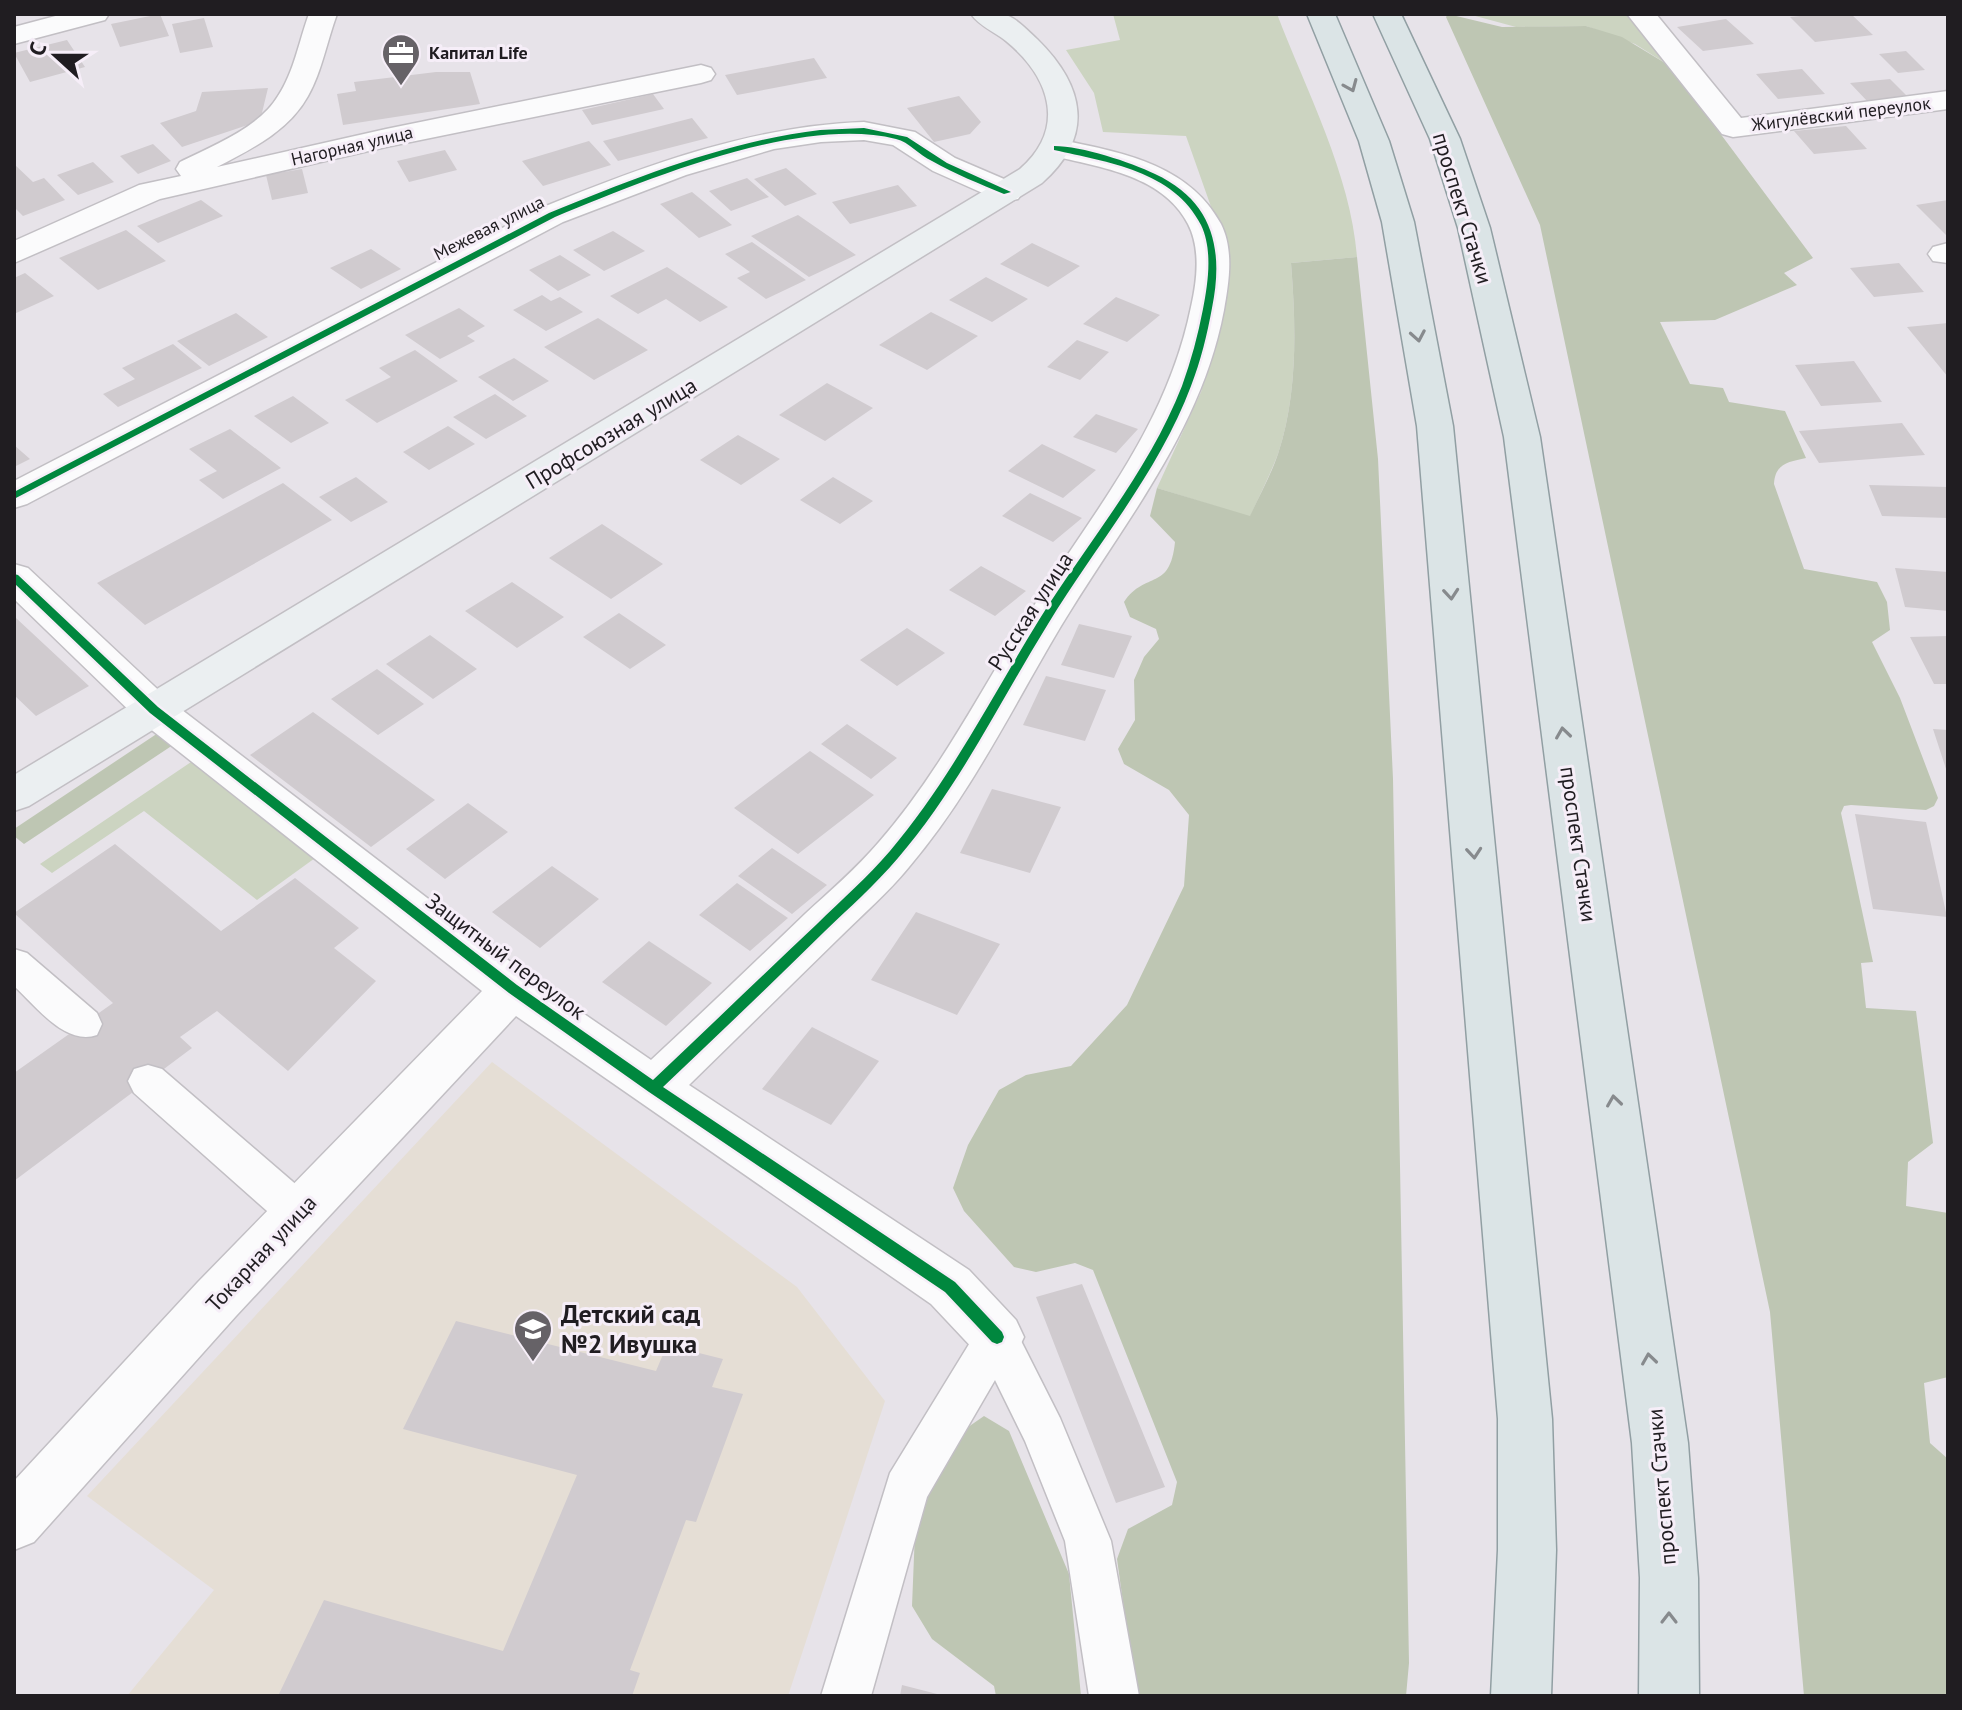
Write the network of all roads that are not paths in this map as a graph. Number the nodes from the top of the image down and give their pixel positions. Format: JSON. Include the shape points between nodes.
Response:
{"nodes":[{"id":1,"x":95,"y":14,"type":"edge"},
{"id":2,"x":323,"y":14,"type":"edge"},
{"id":3,"x":985,"y":14,"type":"edge"},
{"id":4,"x":1321,"y":14,"type":"edge"},
{"id":5,"x":1387,"y":14,"type":"edge"},
{"id":6,"x":1650,"y":14,"type":"edge"},
{"id":7,"x":14,"y":36,"type":"edge"},
{"id":8,"x":701,"y":74,"type":"dead end"},
{"id":9,"x":1948,"y":100,"type":"edge"},
{"id":10,"x":1057,"y":148,"type":"junction"},
{"id":11,"x":150,"y":192,"type":"junction"},
{"id":12,"x":1007,"y":192,"type":"junction"},
{"id":13,"x":14,"y":253,"type":"edge"},
{"id":14,"x":14,"y":496,"type":"edge"},
{"id":15,"x":14,"y":577,"type":"edge"},
{"id":16,"x":154,"y":710,"type":"junction"},
{"id":17,"x":14,"y":795,"type":"edge"},
{"id":18,"x":14,"y":964,"type":"edge"},
{"id":19,"x":513,"y":989,"type":"junction"},
{"id":20,"x":83,"y":1024,"type":"dead end"},
{"id":21,"x":148,"y":1081,"type":"dead end"},
{"id":22,"x":654,"y":1088,"type":"junction"},
{"id":23,"x":299,"y":1213,"type":"junction"},
{"id":24,"x":997,"y":1337,"type":"junction"},
{"id":25,"x":14,"y":1522,"type":"edge"},
{"id":26,"x":846,"y":1696,"type":"edge"},
{"id":27,"x":1114,"y":1696,"type":"edge"},
{"id":28,"x":1521,"y":1696,"type":"edge"},
{"id":29,"x":1669,"y":1696,"type":"edge"}],
"edges":[{"from":1,"to":7,"type":"street"},
{"from":2,"to":11,"type":"street","via":[[292,98],[274,117]]},
{"from":3,"to":10,"type":"main road","via":[[1015,33],[1050,74],[1063,112]]},
{"from":4,"to":28,"type":"main road","one_way":true,"via":[[1374,141],[1398,222],[1435,426],[1525,1419]]},
{"from":29,"to":5,"type":"main road","name":"проспект Стачки","one_way":true,"via":[[1669,1578],[1660,1443],[1522,437],[1474,228],[1445,139]]},
{"from":6,"to":9,"type":"street","name":"Жигулёвский переулок","via":[[1733,128]]},
{"from":8,"to":11,"type":"street","name":"Нагорная улица"},
{"from":10,"to":12,"type":"main road","name":"Профсоюзная улица"},
{"from":10,"to":22,"type":"street","name":"Русская улица","via":[[1138,168],[1187,201],[1204,223],[1213,248],[1206,326],[1183,393],[1160,446],[1046,619],[933,808],[892,858]]},
{"from":11,"to":13,"type":"street","name":"Нагорная улица"},
{"from":12,"to":14,"type":"street","name":"Межевая улица","via":[[935,161],[900,137],[883,134],[797,136],[702,160],[552,215]]},
{"from":12,"to":16,"type":"main road","name":"Профсоюзная улица"},
{"from":15,"to":16,"type":"street","name":"Защитный переулок"},
{"from":16,"to":17,"type":"main road","name":"Профсоюзная улица"},
{"from":16,"to":19,"type":"street","name":"Защитный переулок"},
{"from":18,"to":20,"type":"lane"},
{"from":19,"to":22,"type":"street","name":"Защитный переулок"},
{"from":19,"to":23,"type":"street","name":"Токарная улица"},
{"from":21,"to":23,"type":"lane"},
{"from":22,"to":24,"type":"street","name":"Защитный переулок","via":[[950,1287]]},
{"from":23,"to":25,"type":"street","name":"Токарная улица"},
{"from":24,"to":26,"type":"lane","via":[[906,1489]]},
{"from":24,"to":27,"type":"lane","via":[[1088,1541]]}]}
